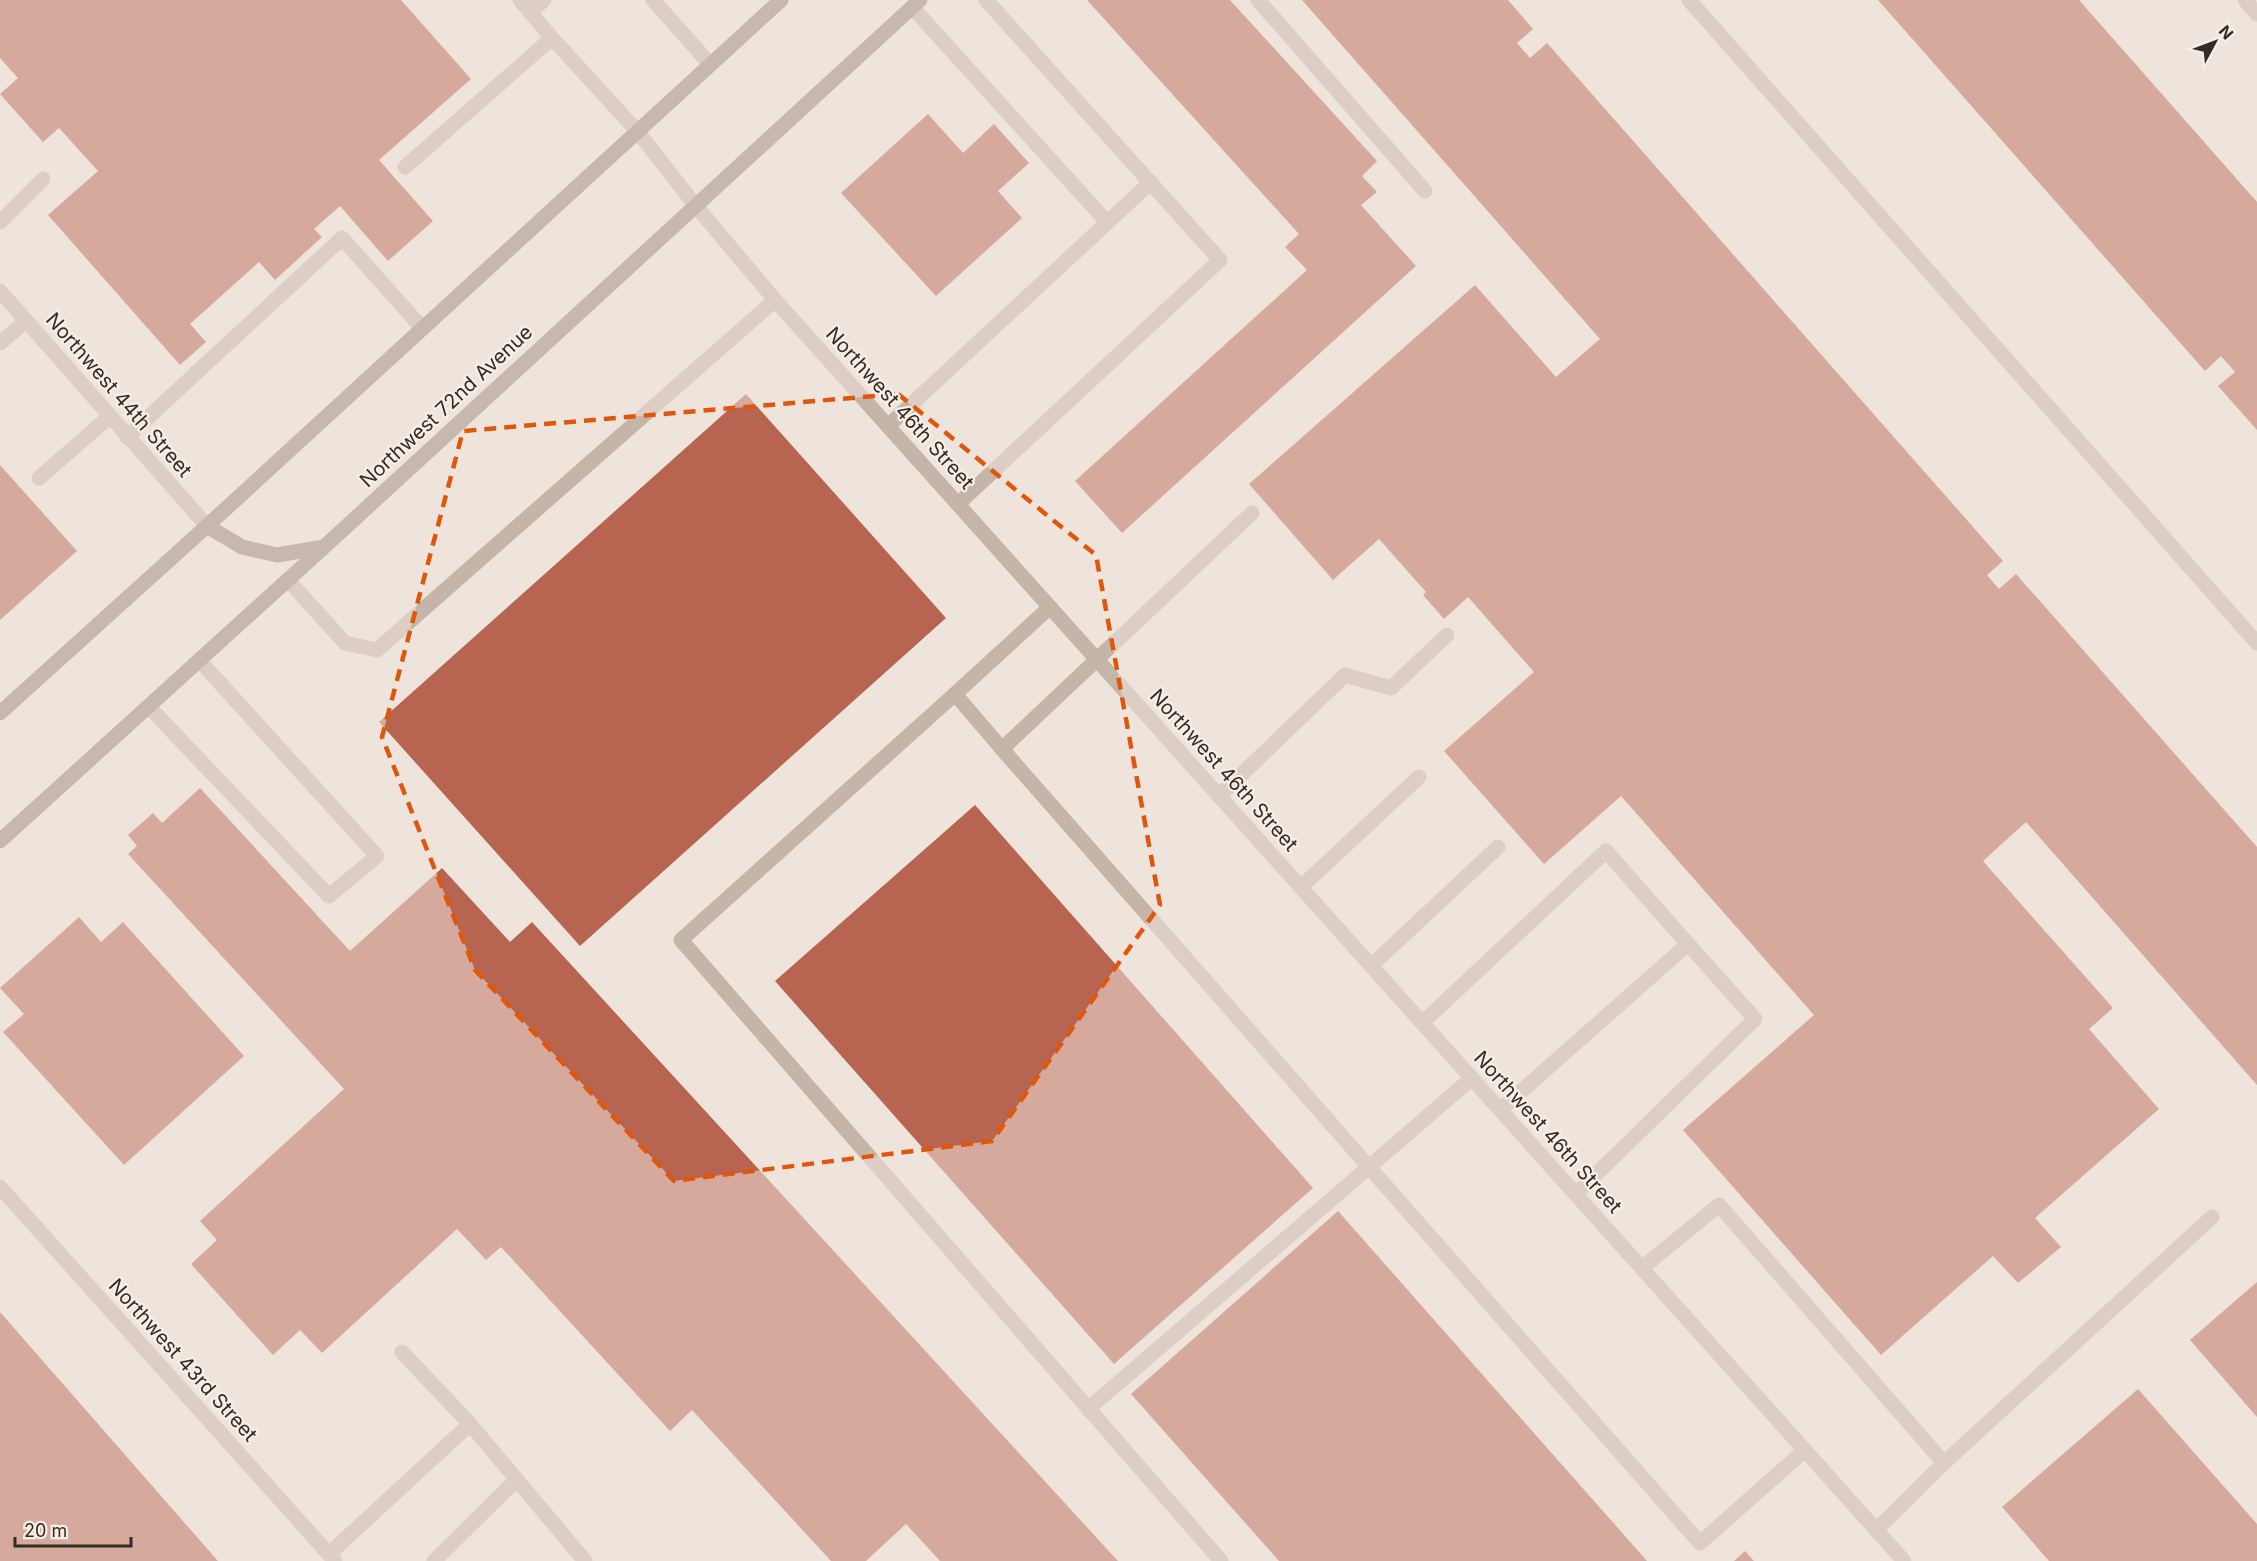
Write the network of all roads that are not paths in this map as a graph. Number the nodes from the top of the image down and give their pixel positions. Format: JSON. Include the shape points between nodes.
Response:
{"nodes":[{"id":1,"x":544,"y":0,"type":"edge"},
{"id":2,"x":653,"y":0,"type":"edge"},
{"id":3,"x":782,"y":0,"type":"edge"},
{"id":4,"x":986,"y":0,"type":"edge"},
{"id":5,"x":1258,"y":0,"type":"edge"},
{"id":6,"x":1689,"y":0,"type":"edge"},
{"id":7,"x":2245,"y":0,"type":"edge"},
{"id":8,"x":916,"y":3,"type":"edge"},
{"id":9,"x":525,"y":6,"type":"edge"},
{"id":10,"x":2257,"y":14,"type":"edge"},
{"id":11,"x":552,"y":38,"type":"junction"},
{"id":12,"x":710,"y":64,"type":"junction"},
{"id":13,"x":638,"y":132,"type":"junction"},
{"id":14,"x":405,"y":167,"type":"dead end"},
{"id":15,"x":44,"y":180,"type":"dead end"},
{"id":16,"x":1151,"y":182,"type":"junction"},
{"id":17,"x":1425,"y":191,"type":"dead end"},
{"id":18,"x":695,"y":205,"type":"junction"},
{"id":19,"x":0,"y":222,"type":"edge"},
{"id":20,"x":1107,"y":222,"type":"junction"},
{"id":21,"x":0,"y":291,"type":"edge"},
{"id":22,"x":775,"y":300,"type":"junction"},
{"id":23,"x":26,"y":321,"type":"junction"},
{"id":24,"x":423,"y":329,"type":"junction"},
{"id":25,"x":0,"y":343,"type":"edge"},
{"id":26,"x":109,"y":417,"type":"junction"},
{"id":27,"x":888,"y":426,"type":"junction"},
{"id":28,"x":127,"y":436,"type":"junction"},
{"id":29,"x":39,"y":478,"type":"dead end"},
{"id":30,"x":958,"y":504,"type":"junction"},
{"id":31,"x":1252,"y":513,"type":"dead end"},
{"id":32,"x":207,"y":526,"type":"junction"},
{"id":33,"x":324,"y":547,"type":"junction"},
{"id":34,"x":288,"y":580,"type":"junction"},
{"id":35,"x":1050,"y":607,"type":"junction"},
{"id":36,"x":1447,"y":634,"type":"dead end"},
{"id":37,"x":2257,"y":643,"type":"edge"},
{"id":38,"x":199,"y":660,"type":"junction"},
{"id":39,"x":1097,"y":660,"type":"junction"},
{"id":40,"x":955,"y":694,"type":"junction"},
{"id":41,"x":148,"y":707,"type":"junction"},
{"id":42,"x":0,"y":712,"type":"edge"},
{"id":43,"x":1002,"y":749,"type":"junction"},
{"id":44,"x":1419,"y":777,"type":"dead end"},
{"id":45,"x":1219,"y":796,"type":"junction"},
{"id":46,"x":0,"y":842,"type":"edge"},
{"id":47,"x":1498,"y":847,"type":"dead end"},
{"id":48,"x":1300,"y":887,"type":"junction"},
{"id":49,"x":1688,"y":944,"type":"junction"},
{"id":50,"x":1371,"y":966,"type":"junction"},
{"id":51,"x":1422,"y":1023,"type":"junction"},
{"id":52,"x":1472,"y":1078,"type":"junction"},
{"id":53,"x":1500,"y":1110,"type":"junction"},
{"id":54,"x":1369,"y":1167,"type":"junction"},
{"id":55,"x":0,"y":1187,"type":"edge"},
{"id":56,"x":1576,"y":1194,"type":"junction"},
{"id":57,"x":2212,"y":1217,"type":"dead end"},
{"id":58,"x":1641,"y":1268,"type":"junction"},
{"id":59,"x":402,"y":1352,"type":"dead end"},
{"id":60,"x":1089,"y":1409,"type":"junction"},
{"id":61,"x":470,"y":1424,"type":"junction"},
{"id":62,"x":1805,"y":1450,"type":"junction"},
{"id":63,"x":1944,"y":1462,"type":"junction"},
{"id":64,"x":516,"y":1480,"type":"junction"},
{"id":65,"x":1876,"y":1530,"type":"junction"},
{"id":66,"x":332,"y":1558,"type":"edge"},
{"id":67,"x":434,"y":1561,"type":"edge"},
{"id":68,"x":585,"y":1561,"type":"edge"},
{"id":69,"x":1221,"y":1561,"type":"edge"},
{"id":70,"x":1904,"y":1561,"type":"edge"}],
"edges":[{"from":1,"to":9,"type":"street"},
{"from":2,"to":12,"type":"street"},
{"from":3,"to":12,"type":"main road"},
{"from":4,"to":16,"type":"street"},
{"from":5,"to":17,"type":"street"},
{"from":6,"to":37,"type":"street"},
{"from":7,"to":10,"type":"street"},
{"from":8,"to":18,"type":"main road","name":"Northwest 72nd Avenue"},
{"from":8,"to":20,"type":"street"},
{"from":9,"to":11,"type":"street","name":"Northwest 46th Street"},
{"from":11,"to":13,"type":"street","name":"Northwest 46th Street"},
{"from":11,"to":14,"type":"street"},
{"from":12,"to":13,"type":"main road"},
{"from":13,"to":18,"type":"street","name":"Northwest 46th Street"},
{"from":13,"to":24,"type":"main road"},
{"from":15,"to":19,"type":"street"},
{"from":16,"to":20,"type":"street"},
{"from":16,"to":30,"type":"street","via":[[1221,260]]},
{"from":18,"to":22,"type":"street","name":"Northwest 46th Street"},
{"from":18,"to":33,"type":"main road","name":"Northwest 72nd Avenue"},
{"from":20,"to":27,"type":"street"},
{"from":21,"to":23,"type":"street","name":"Northwest 44th Street"},
{"from":22,"to":27,"type":"street","name":"Northwest 46th Street"},
{"from":22,"to":34,"type":"street","via":[[377,650],[345,643]]},
{"from":23,"to":25,"type":"street"},
{"from":23,"to":26,"type":"street","name":"Northwest 44th Street"},
{"from":24,"to":28,"type":"street","via":[[342,238]]},
{"from":24,"to":32,"type":"main road"},
{"from":26,"to":28,"type":"street","name":"Northwest 44th Street"},
{"from":26,"to":29,"type":"street"},
{"from":27,"to":30,"type":"street","name":"Northwest 46th Street"},
{"from":28,"to":32,"type":"street","name":"Northwest 44th Street"},
{"from":30,"to":35,"type":"street","name":"Northwest 46th Street"},
{"from":31,"to":39,"type":"street"},
{"from":32,"to":33,"type":"main road","via":[[242,547],[277,555]]},
{"from":32,"to":42,"type":"main road"},
{"from":33,"to":34,"type":"main road","name":"Northwest 72nd Avenue"},
{"from":34,"to":38,"type":"main road","name":"Northwest 72nd Avenue"},
{"from":35,"to":39,"type":"street","name":"Northwest 46th Street"},
{"from":35,"to":40,"type":"street"},
{"from":36,"to":45,"type":"street","via":[[1390,688],[1345,675]]},
{"from":38,"to":41,"type":"main road","name":"Northwest 72nd Avenue"},
{"from":38,"to":41,"type":"street","via":[[377,856],[329,897]]},
{"from":39,"to":43,"type":"street"},
{"from":39,"to":45,"type":"street","name":"Northwest 46th Street"},
{"from":40,"to":43,"type":"street"},
{"from":40,"to":60,"type":"street","via":[[681,940]]},
{"from":41,"to":46,"type":"main road","name":"Northwest 72nd Avenue"},
{"from":43,"to":54,"type":"street"},
{"from":44,"to":48,"type":"street"},
{"from":45,"to":48,"type":"street","name":"Northwest 46th Street"},
{"from":47,"to":50,"type":"street"},
{"from":48,"to":50,"type":"street","name":"Northwest 46th Street"},
{"from":49,"to":51,"type":"street","via":[[1606,851]]},
{"from":49,"to":53,"type":"street"},
{"from":49,"to":56,"type":"street","via":[[1755,1019]]},
{"from":50,"to":51,"type":"street","name":"Northwest 46th Street"},
{"from":51,"to":52,"type":"street","name":"Northwest 46th Street"},
{"from":52,"to":53,"type":"street","name":"Northwest 46th Street"},
{"from":52,"to":54,"type":"street"},
{"from":53,"to":56,"type":"street","name":"Northwest 46th Street"},
{"from":54,"to":60,"type":"street"},
{"from":54,"to":62,"type":"street","via":[[1700,1543]]},
{"from":55,"to":66,"type":"street","name":"Northwest 43rd Street"},
{"from":56,"to":58,"type":"street","name":"Northwest 46th Street"},
{"from":57,"to":63,"type":"street"},
{"from":58,"to":62,"type":"street","name":"Northwest 46th Street"},
{"from":58,"to":63,"type":"street","via":[[1719,1205]]},
{"from":59,"to":61,"type":"street"},
{"from":60,"to":69,"type":"street"},
{"from":61,"to":64,"type":"street"},
{"from":61,"to":66,"type":"street"},
{"from":62,"to":65,"type":"street","name":"Northwest 46th Street"},
{"from":63,"to":65,"type":"street"},
{"from":64,"to":67,"type":"street"},
{"from":64,"to":68,"type":"street"},
{"from":65,"to":70,"type":"street","name":"Northwest 46th Street"}]}
